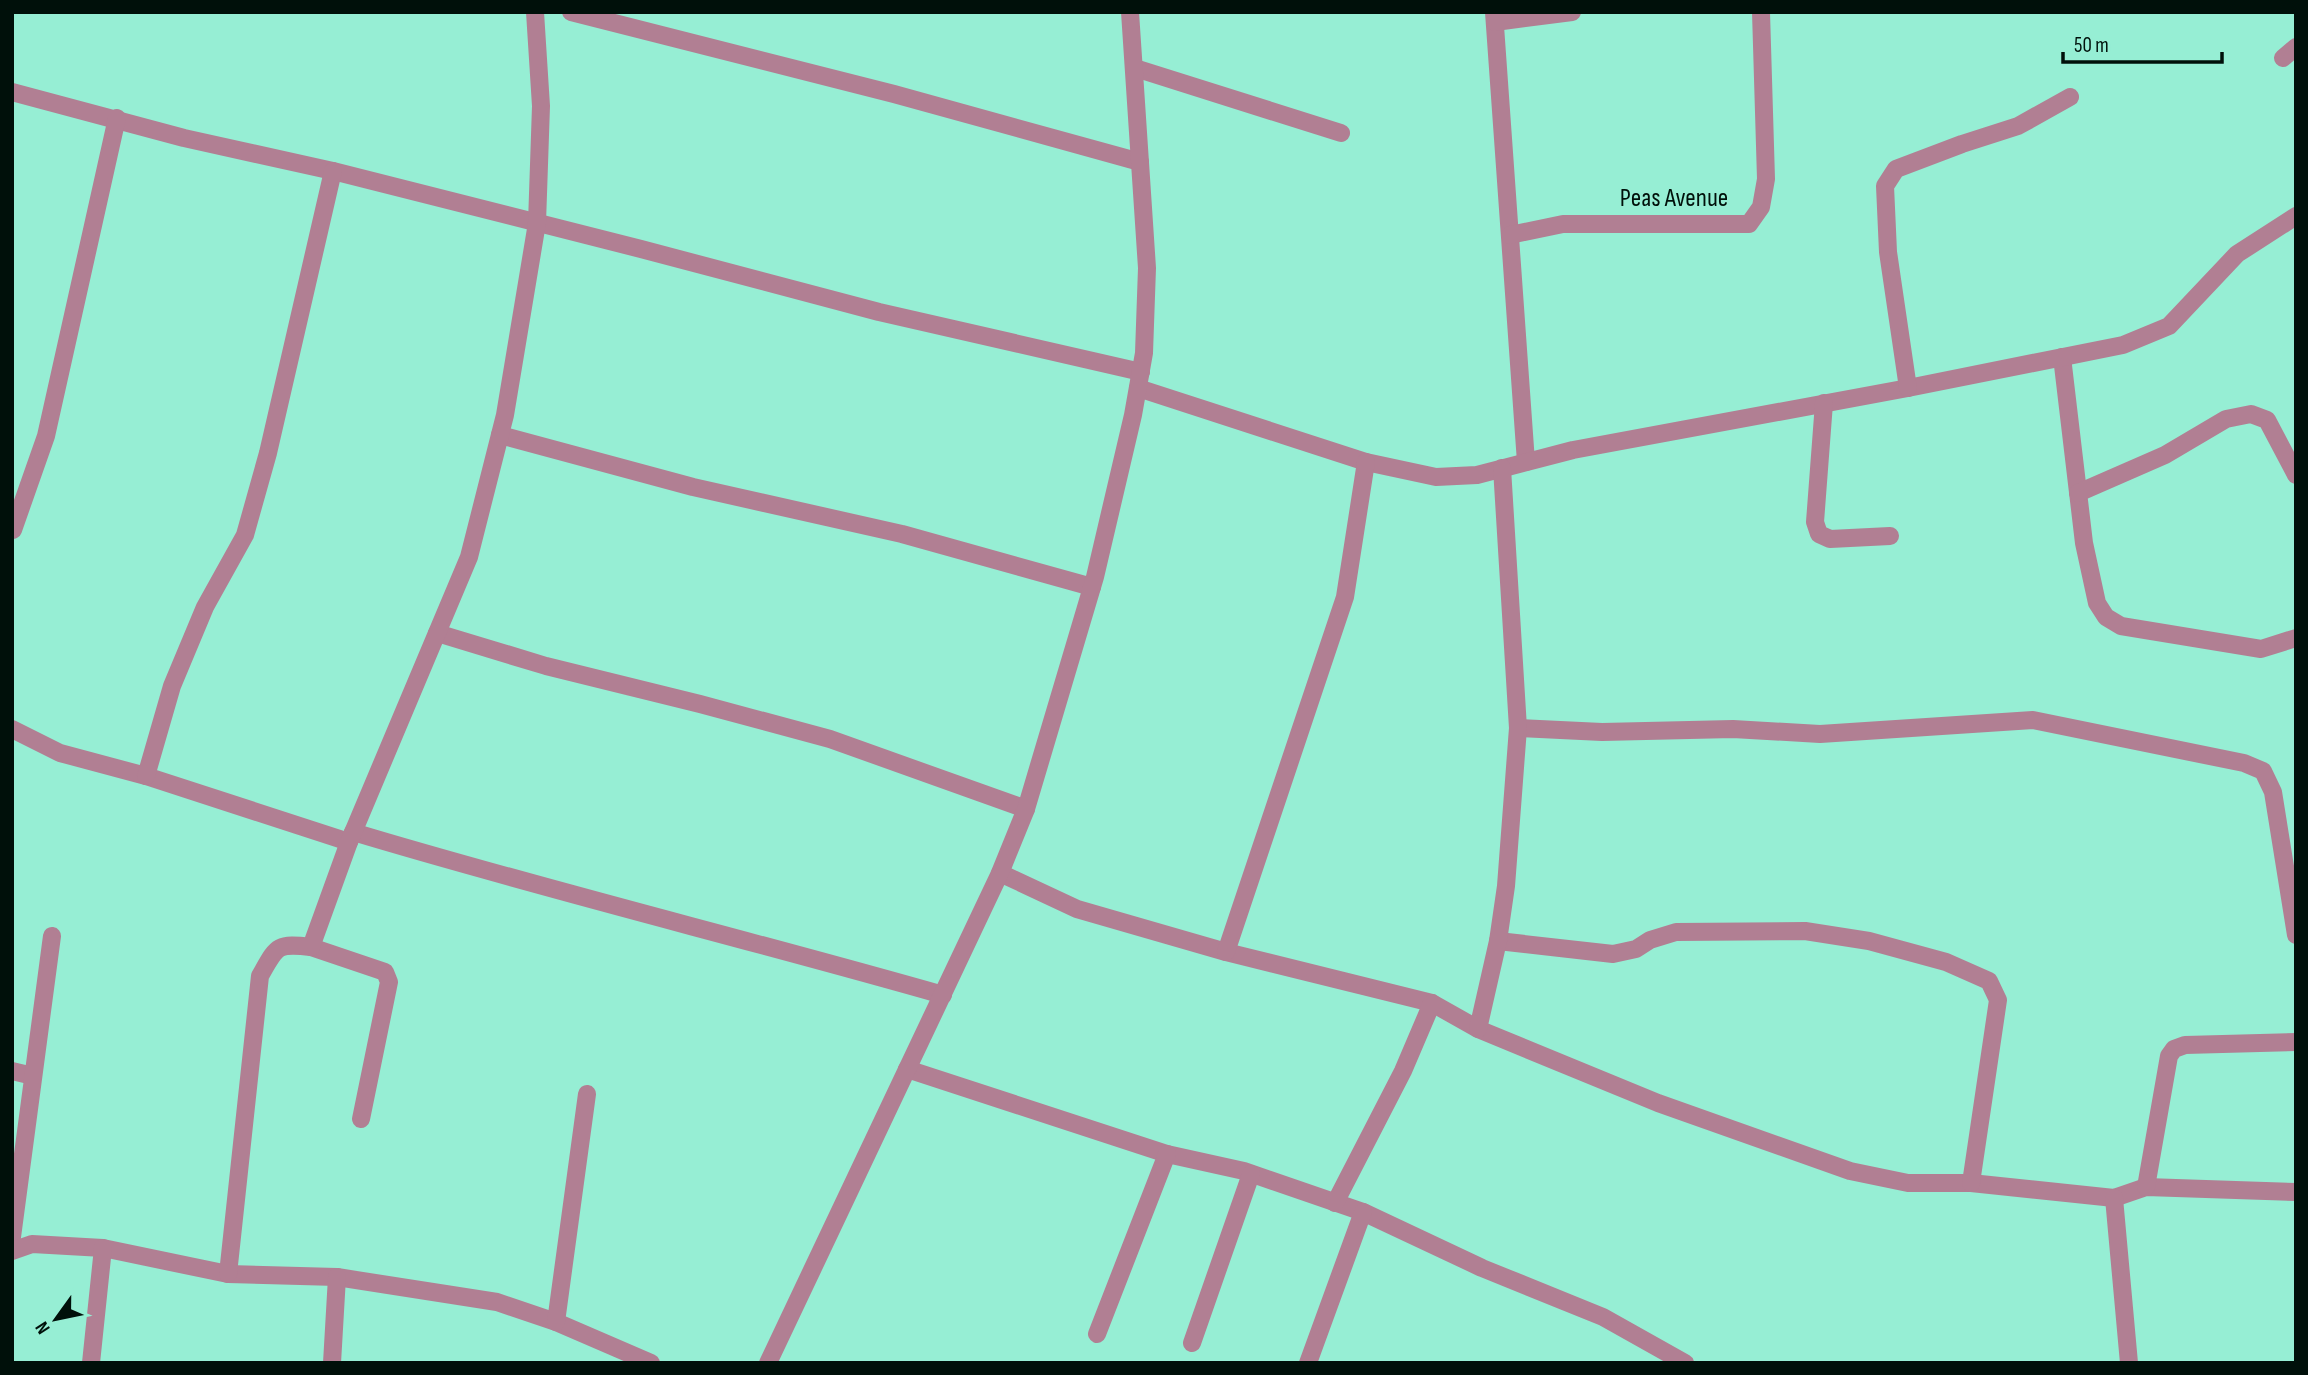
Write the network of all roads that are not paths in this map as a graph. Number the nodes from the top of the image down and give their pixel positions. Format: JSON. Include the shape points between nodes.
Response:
{"nodes":[{"id":1,"x":535,"y":12,"type":"edge"},
{"id":2,"x":570,"y":12,"type":"edge"},
{"id":3,"x":1130,"y":12,"type":"edge"},
{"id":4,"x":1572,"y":12,"type":"edge"},
{"id":5,"x":1761,"y":12,"type":"edge"},
{"id":6,"x":1495,"y":17,"type":"edge"},
{"id":7,"x":1135,"y":68,"type":"junction"},
{"id":8,"x":12,"y":92,"type":"edge"},
{"id":9,"x":2070,"y":97,"type":"dead end"},
{"id":10,"x":117,"y":118,"type":"junction"},
{"id":11,"x":1341,"y":133,"type":"dead end"},
{"id":12,"x":1140,"y":162,"type":"junction"},
{"id":13,"x":333,"y":171,"type":"junction"},
{"id":14,"x":2296,"y":216,"type":"edge"},
{"id":15,"x":537,"y":223,"type":"junction"},
{"id":16,"x":1510,"y":235,"type":"junction"},
{"id":17,"x":2062,"y":357,"type":"junction"},
{"id":18,"x":1139,"y":380,"type":"junction"},
{"id":19,"x":1908,"y":388,"type":"junction"},
{"id":20,"x":1824,"y":403,"type":"junction"},
{"id":21,"x":500,"y":435,"type":"junction"},
{"id":22,"x":1366,"y":462,"type":"junction"},
{"id":23,"x":1526,"y":462,"type":"junction"},
{"id":24,"x":1502,"y":468,"type":"junction"},
{"id":25,"x":2296,"y":475,"type":"edge"},
{"id":26,"x":2078,"y":493,"type":"junction"},
{"id":27,"x":13,"y":530,"type":"edge"},
{"id":28,"x":1890,"y":536,"type":"dead end"},
{"id":29,"x":1092,"y":587,"type":"junction"},
{"id":30,"x":438,"y":633,"type":"junction"},
{"id":31,"x":2296,"y":638,"type":"edge"},
{"id":32,"x":1518,"y":728,"type":"junction"},
{"id":33,"x":12,"y":729,"type":"edge"},
{"id":34,"x":146,"y":776,"type":"junction"},
{"id":35,"x":1026,"y":809,"type":"junction"},
{"id":36,"x":351,"y":837,"type":"junction"},
{"id":37,"x":1000,"y":873,"type":"junction"},
{"id":38,"x":2296,"y":935,"type":"edge"},
{"id":39,"x":52,"y":936,"type":"dead end"},
{"id":40,"x":1498,"y":941,"type":"junction"},
{"id":41,"x":312,"y":947,"type":"junction"},
{"id":42,"x":1226,"y":952,"type":"junction"},
{"id":43,"x":943,"y":995,"type":"junction"},
{"id":44,"x":1432,"y":1003,"type":"junction"},
{"id":45,"x":1478,"y":1029,"type":"junction"},
{"id":46,"x":2296,"y":1042,"type":"edge"},
{"id":47,"x":907,"y":1069,"type":"junction"},
{"id":48,"x":12,"y":1070,"type":"edge"},
{"id":49,"x":33,"y":1076,"type":"junction"},
{"id":50,"x":587,"y":1094,"type":"dead end"},
{"id":51,"x":361,"y":1119,"type":"dead end"},
{"id":52,"x":1167,"y":1154,"type":"junction"},
{"id":53,"x":1251,"y":1174,"type":"junction"},
{"id":54,"x":1971,"y":1183,"type":"junction"},
{"id":55,"x":2146,"y":1187,"type":"junction"},
{"id":56,"x":2296,"y":1192,"type":"edge"},
{"id":57,"x":2114,"y":1198,"type":"junction"},
{"id":58,"x":1335,"y":1203,"type":"junction"},
{"id":59,"x":1363,"y":1212,"type":"junction"},
{"id":60,"x":12,"y":1237,"type":"edge"},
{"id":61,"x":103,"y":1248,"type":"junction"},
{"id":62,"x":12,"y":1251,"type":"edge"},
{"id":63,"x":228,"y":1275,"type":"junction"},
{"id":64,"x":337,"y":1277,"type":"junction"},
{"id":65,"x":556,"y":1322,"type":"junction"},
{"id":66,"x":1097,"y":1334,"type":"dead end"},
{"id":67,"x":1192,"y":1343,"type":"dead end"},
{"id":68,"x":1674,"y":1360,"type":"edge"},
{"id":69,"x":91,"y":1363,"type":"edge"},
{"id":70,"x":332,"y":1363,"type":"edge"},
{"id":71,"x":651,"y":1363,"type":"edge"},
{"id":72,"x":768,"y":1363,"type":"edge"},
{"id":73,"x":1308,"y":1363,"type":"edge"},
{"id":74,"x":2129,"y":1363,"type":"edge"}],
"edges":[{"from":1,"to":15,"type":"street","via":[[541,106]]},
{"from":2,"to":12,"type":"street"},
{"from":3,"to":7,"type":"street"},
{"from":4,"to":6,"type":"street"},
{"from":5,"to":16,"type":"street","name":"Peas Avenue","via":[[1766,179],[1761,207],[1749,224],[1563,224]]},
{"from":6,"to":16,"type":"street"},
{"from":7,"to":11,"type":"street"},
{"from":7,"to":12,"type":"street"},
{"from":8,"to":10,"type":"street"},
{"from":9,"to":19,"type":"street","via":[[2018,126],[1896,169],[1885,186],[1888,252]]},
{"from":10,"to":13,"type":"street"},
{"from":10,"to":27,"type":"street","via":[[46,436]]},
{"from":12,"to":18,"type":"street","via":[[1147,268]]},
{"from":13,"to":15,"type":"street"},
{"from":13,"to":34,"type":"street","via":[[245,535],[205,607],[172,685]]},
{"from":14,"to":17,"type":"street","via":[[2237,254],[2169,326],[2123,345]]},
{"from":15,"to":18,"type":"street"},
{"from":15,"to":21,"type":"street"},
{"from":16,"to":23,"type":"street"},
{"from":17,"to":19,"type":"street"},
{"from":17,"to":26,"type":"street"},
{"from":18,"to":22,"type":"street"},
{"from":18,"to":29,"type":"street"},
{"from":19,"to":20,"type":"street"},
{"from":20,"to":23,"type":"street"},
{"from":20,"to":28,"type":"street","via":[[1815,522],[1819,534],[1830,539]]},
{"from":21,"to":29,"type":"street","via":[[693,487],[902,534]]},
{"from":21,"to":30,"type":"street","via":[[469,557]]},
{"from":22,"to":24,"type":"street","via":[[1436,477],[1477,475]]},
{"from":22,"to":42,"type":"street","via":[[1345,597]]},
{"from":23,"to":24,"type":"street"},
{"from":24,"to":32,"type":"street"},
{"from":25,"to":26,"type":"street","via":[[2267,420],[2251,414],[2226,419],[2165,455]]},
{"from":26,"to":31,"type":"street","via":[[2097,603],[2106,617],[2121,626],[2261,649]]},
{"from":29,"to":35,"type":"street"},
{"from":30,"to":35,"type":"street","via":[[830,739]]},
{"from":30,"to":36,"type":"street"},
{"from":32,"to":38,"type":"street","via":[[1820,734],[2033,720],[2244,763],[2263,771],[2273,792]]},
{"from":32,"to":40,"type":"street"},
{"from":33,"to":34,"type":"street","via":[[60,753]]},
{"from":34,"to":36,"type":"street"},
{"from":35,"to":37,"type":"street"},
{"from":36,"to":41,"type":"street"},
{"from":36,"to":43,"type":"street"},
{"from":37,"to":42,"type":"street","via":[[1077,909]]},
{"from":37,"to":43,"type":"street"},
{"from":39,"to":49,"type":"street"},
{"from":40,"to":45,"type":"street"},
{"from":40,"to":54,"type":"street","via":[[1613,954],[1676,932],[1805,931],[1869,941],[1946,961],[1989,981],[1998,1000]]},
{"from":41,"to":51,"type":"street","via":[[384,972],[389,982]]},
{"from":41,"to":63,"type":"street","via":[[287,944],[274,951],[260,976]]},
{"from":42,"to":44,"type":"street"},
{"from":43,"to":47,"type":"street"},
{"from":44,"to":45,"type":"street"},
{"from":44,"to":58,"type":"street","via":[[1403,1071]]},
{"from":45,"to":54,"type":"street","via":[[1658,1103],[1850,1171],[1908,1183]]},
{"from":46,"to":55,"type":"street","via":[[2174,1049],[2169,1056]]},
{"from":47,"to":52,"type":"street"},
{"from":47,"to":72,"type":"street"},
{"from":48,"to":49,"type":"street"},
{"from":49,"to":60,"type":"street"},
{"from":50,"to":65,"type":"street"},
{"from":52,"to":53,"type":"street"},
{"from":52,"to":66,"type":"street"},
{"from":53,"to":58,"type":"street"},
{"from":53,"to":67,"type":"street"},
{"from":54,"to":57,"type":"street"},
{"from":55,"to":56,"type":"street"},
{"from":55,"to":57,"type":"street"},
{"from":57,"to":74,"type":"street"},
{"from":58,"to":59,"type":"street"},
{"from":59,"to":68,"type":"street","via":[[1482,1268],[1603,1317]]},
{"from":59,"to":73,"type":"street"},
{"from":61,"to":62,"type":"street","via":[[32,1244]]},
{"from":61,"to":63,"type":"street"},
{"from":61,"to":69,"type":"street"},
{"from":63,"to":64,"type":"street"},
{"from":64,"to":65,"type":"street","via":[[497,1302]]},
{"from":64,"to":70,"type":"street"},
{"from":65,"to":71,"type":"street"}]}
